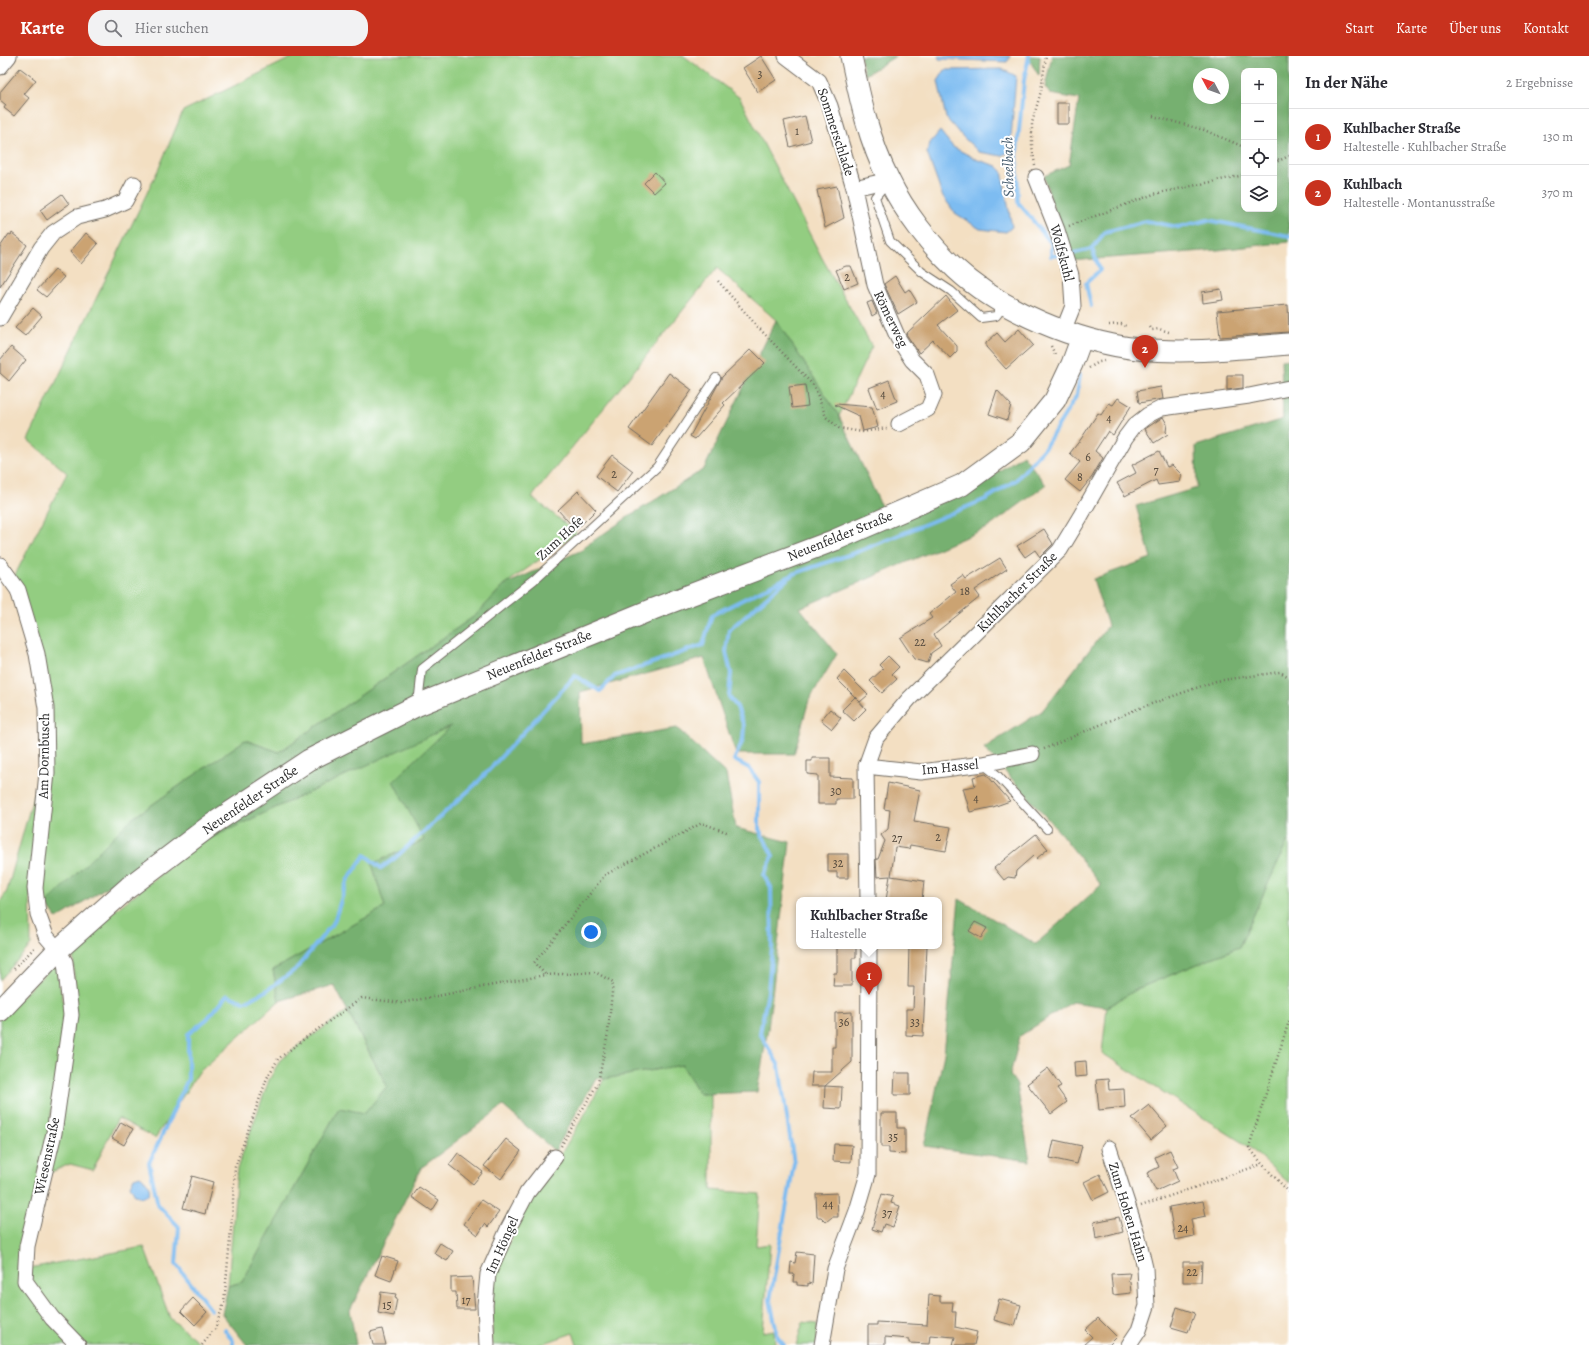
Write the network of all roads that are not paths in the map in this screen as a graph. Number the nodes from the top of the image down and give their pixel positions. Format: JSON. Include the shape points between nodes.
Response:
{"nodes":[{"id":1,"x":9,"y":56,"type":"edge"},
{"id":2,"x":786,"y":56,"type":"edge"},
{"id":3,"x":851,"y":56,"type":"edge"},
{"id":4,"x":0,"y":67,"type":"edge"},
{"id":5,"x":1036,"y":177,"type":"road end"},
{"id":6,"x":889,"y":180,"type":"junction"},
{"id":7,"x":134,"y":184,"type":"dead end"},
{"id":8,"x":854,"y":188,"type":"junction"},
{"id":9,"x":1005,"y":304,"type":"junction"},
{"id":10,"x":0,"y":318,"type":"edge"},
{"id":11,"x":1073,"y":334,"type":"junction"},
{"id":12,"x":1289,"y":344,"type":"edge"},
{"id":13,"x":716,"y":378,"type":"dead end"},
{"id":14,"x":1289,"y":388,"type":"edge"},
{"id":15,"x":899,"y":424,"type":"road end"},
{"id":16,"x":0,"y":565,"type":"edge"},
{"id":17,"x":418,"y":705,"type":"junction"},
{"id":18,"x":1032,"y":754,"type":"road end"},
{"id":19,"x":983,"y":764,"type":"junction"},
{"id":20,"x":866,"y":766,"type":"junction"},
{"id":21,"x":1047,"y":829,"type":"dead end"},
{"id":22,"x":868,"y":897,"type":"edge"},
{"id":23,"x":869,"y":949,"type":"edge"},
{"id":24,"x":58,"y":950,"type":"junction"},
{"id":25,"x":0,"y":1011,"type":"edge"},
{"id":26,"x":1108,"y":1148,"type":"dead end"},
{"id":27,"x":555,"y":1157,"type":"road end"},
{"id":28,"x":78,"y":1345,"type":"edge"},
{"id":29,"x":487,"y":1345,"type":"edge"},
{"id":30,"x":822,"y":1345,"type":"edge"},
{"id":31,"x":1130,"y":1345,"type":"edge"}],
"edges":[{"from":1,"to":4,"type":"street"},
{"from":2,"to":8,"type":"street","name":"Sommerschlade","via":[[819,81],[830,106]]},
{"from":3,"to":6,"type":"main road","via":[[861,108]]},
{"from":5,"to":11,"type":"street","name":"Wolfskuhl","via":[[1071,275]]},
{"from":6,"to":8,"type":"street","name":"Sommerschlade"},
{"from":6,"to":9,"type":"main road","via":[[911,216],[951,264],[982,290]]},
{"from":6,"to":9,"type":"lane","via":[[875,197],[890,241],[922,272],[951,292],[981,318],[996,316]]},
{"from":7,"to":10,"type":"street","via":[[125,201],[106,210],[78,216],[53,233],[41,248]]},
{"from":8,"to":15,"type":"street","name":"Römerweg","via":[[875,285],[898,338],[912,360],[927,375],[934,395],[928,409]]},
{"from":9,"to":11,"type":"main road"},
{"from":11,"to":12,"type":"main road","via":[[1139,349],[1212,351]]},
{"from":11,"to":17,"type":"main road","name":"Neuenfelder Straße","via":[[1072,364],[1055,400],[1021,442],[962,485],[835,540],[653,609]]},
{"from":13,"to":17,"type":"lane","name":"Zum Hofe","via":[[657,467],[534,580],[422,669]]},
{"from":14,"to":20,"type":"street","name":"Kuhlbacher Straße","via":[[1162,408],[1134,426],[1060,550],[909,699],[876,738]]},
{"from":16,"to":24,"type":"street","name":"Am Dornbusch","via":[[18,590],[37,654],[46,708],[47,773],[35,888],[38,914],[46,936]]},
{"from":17,"to":24,"type":"main road","name":"Neuenfelder Straße","via":[[309,760],[211,825],[128,887]]},
{"from":18,"to":19,"type":"street","name":"Im Hassel"},
{"from":19,"to":20,"type":"street","name":"Im Hassel","via":[[921,772]]},
{"from":19,"to":21,"type":"lane","via":[[997,775]]},
{"from":20,"to":22,"type":"street","name":"Kuhlbacher Straße"},
{"from":23,"to":30,"type":"street","via":[[868,1174],[857,1211],[834,1269]]},
{"from":24,"to":25,"type":"main road","name":"Neuenfelder Straße"},
{"from":24,"to":28,"type":"street","name":"Wiesenstraße","via":[[65,962],[71,1015],[54,1133],[27,1246],[25,1281],[52,1318]]},
{"from":26,"to":31,"type":"street","name":"Zum Hohen Hahn","via":[[1138,1234],[1145,1268],[1147,1306],[1139,1330]]},
{"from":27,"to":29,"type":"street","name":"Im Höngel","via":[[527,1193],[488,1274],[485,1305]]}]}
